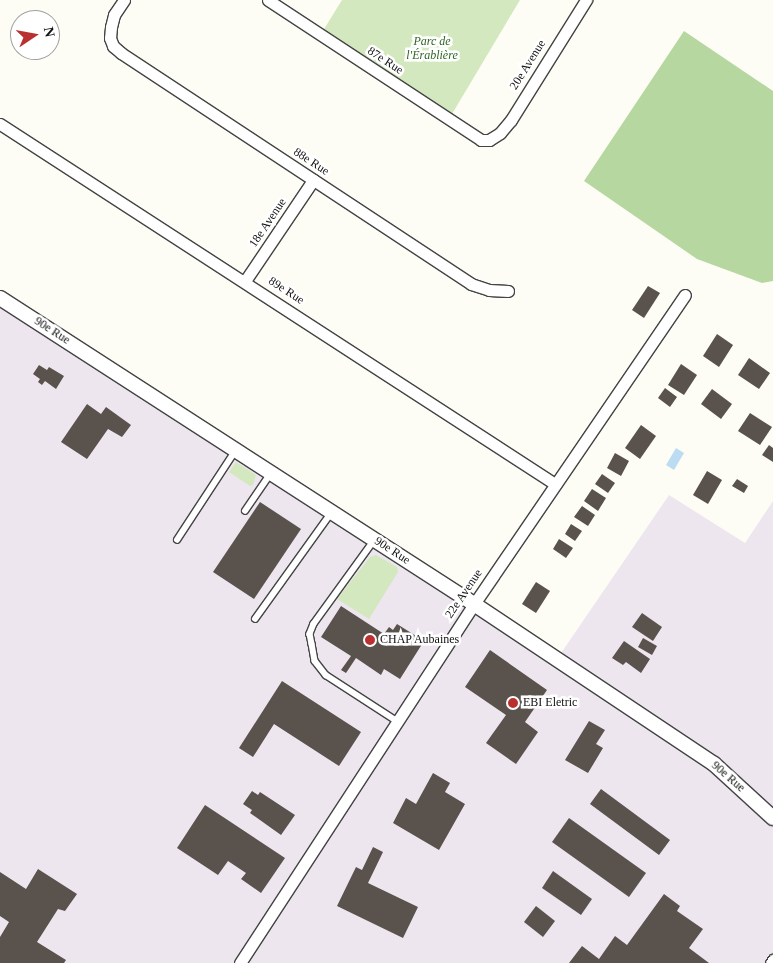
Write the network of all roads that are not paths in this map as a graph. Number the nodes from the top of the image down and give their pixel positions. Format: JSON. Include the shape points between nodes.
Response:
{"nodes":[{"id":1,"x":124,"y":0,"type":"edge"},
{"id":2,"x":268,"y":0,"type":"edge"},
{"id":3,"x":586,"y":0,"type":"edge"},
{"id":4,"x":0,"y":124,"type":"edge"},
{"id":5,"x":489,"y":140,"type":"joint"},
{"id":6,"x":313,"y":180,"type":"junction"},
{"id":7,"x":245,"y":281,"type":"junction"},
{"id":8,"x":508,"y":290,"type":"dead end"},
{"id":9,"x":685,"y":295,"type":"dead end"},
{"id":10,"x":0,"y":298,"type":"edge"},
{"id":11,"x":236,"y":450,"type":"junction"},
{"id":12,"x":271,"y":473,"type":"junction"},
{"id":13,"x":555,"y":484,"type":"junction"},
{"id":14,"x":245,"y":511,"type":"dead end"},
{"id":15,"x":332,"y":512,"type":"junction"},
{"id":16,"x":177,"y":540,"type":"dead end"},
{"id":17,"x":375,"y":540,"type":"junction"},
{"id":18,"x":474,"y":604,"type":"junction"},
{"id":19,"x":255,"y":619,"type":"dead end"},
{"id":20,"x":397,"y":722,"type":"junction"},
{"id":21,"x":773,"y":818,"type":"edge"},
{"id":22,"x":773,"y":960,"type":"edge"},
{"id":23,"x":240,"y":963,"type":"edge"},
{"id":24,"x":771,"y":963,"type":"edge"}],
"edges":[{"from":1,"to":6,"type":"street","name":"88e Rue","via":[[114,15],[110,38],[113,46]]},
{"from":2,"to":5,"type":"street","name":"87e Rue","via":[[481,140]]},
{"from":3,"to":5,"type":"street","name":"20e Avenue","via":[[510,120],[500,133]]},
{"from":4,"to":7,"type":"street","name":"89e Rue"},
{"from":6,"to":7,"type":"street","name":"18e Avenue"},
{"from":6,"to":8,"type":"street","name":"88e Rue","via":[[471,284],[489,290]]},
{"from":7,"to":13,"type":"street","name":"89e Rue"},
{"from":9,"to":13,"type":"street","name":"22e Avenue"},
{"from":10,"to":11,"type":"street","name":"90e Rue"},
{"from":11,"to":12,"type":"street","name":"90e Rue"},
{"from":11,"to":16,"type":"lane"},
{"from":12,"to":14,"type":"lane"},
{"from":12,"to":15,"type":"street","name":"90e Rue"},
{"from":13,"to":18,"type":"street","name":"22e Avenue"},
{"from":15,"to":17,"type":"street","name":"90e Rue"},
{"from":15,"to":19,"type":"lane"},
{"from":17,"to":18,"type":"street","name":"90e Rue"},
{"from":17,"to":20,"type":"lane","via":[[310,634],[315,661],[326,675]]},
{"from":18,"to":20,"type":"street","name":"22e Avenue"},
{"from":18,"to":21,"type":"street","name":"90e Rue","via":[[714,764]]},
{"from":20,"to":23,"type":"street","name":"22e Avenue"},
{"from":22,"to":24,"type":"street"}]}
